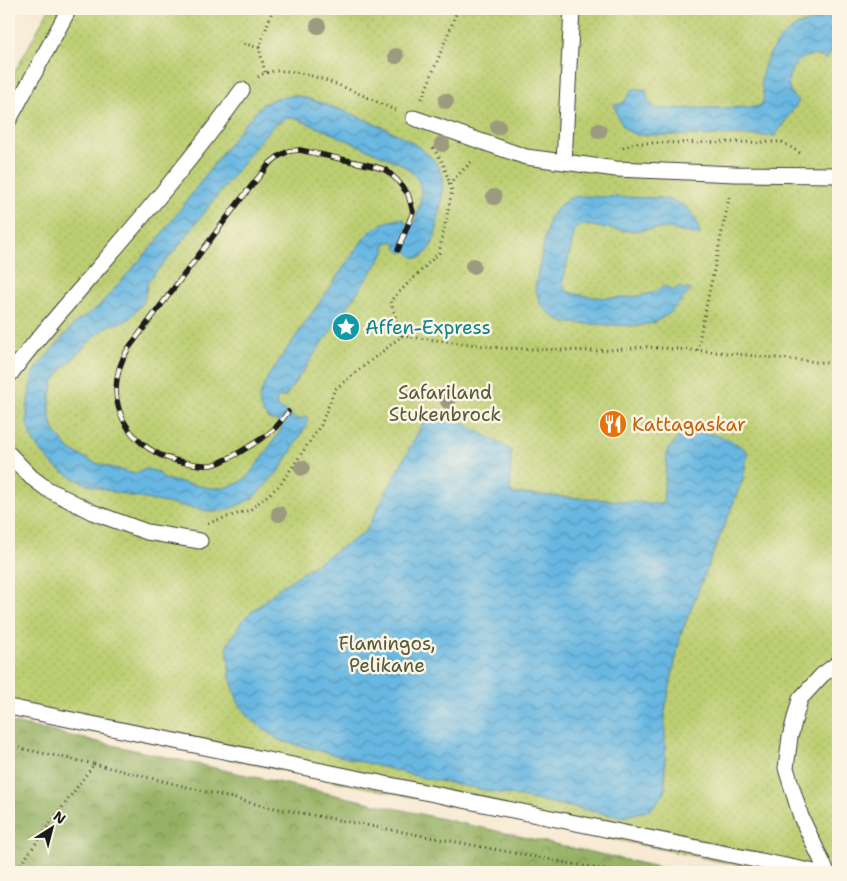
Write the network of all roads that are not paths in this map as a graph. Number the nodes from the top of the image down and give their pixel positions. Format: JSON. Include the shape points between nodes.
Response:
{"nodes":[{"id":1,"x":69,"y":9,"type":"edge"},
{"id":2,"x":572,"y":9,"type":"edge"},
{"id":3,"x":242,"y":90,"type":"road end"},
{"id":4,"x":414,"y":118,"type":"road end"},
{"id":5,"x":9,"y":120,"type":"edge"},
{"id":6,"x":564,"y":162,"type":"junction"},
{"id":7,"x":838,"y":175,"type":"edge"},
{"id":8,"x":9,"y":376,"type":"edge"},
{"id":9,"x":9,"y":454,"type":"edge"},
{"id":10,"x":200,"y":541,"type":"road end"},
{"id":11,"x":838,"y":663,"type":"edge"},
{"id":12,"x":9,"y":707,"type":"edge"},
{"id":13,"x":814,"y":872,"type":"edge"},
{"id":14,"x":827,"y":872,"type":"edge"}],
"edges":[{"from":1,"to":5,"type":"lane"},
{"from":2,"to":6,"type":"lane"},
{"from":3,"to":8,"type":"lane","via":[[214,129]]},
{"from":4,"to":6,"type":"lane","via":[[526,157]]},
{"from":6,"to":7,"type":"lane","via":[[616,169]]},
{"from":9,"to":10,"type":"lane","via":[[47,489],[92,512],[147,532]]},
{"from":11,"to":14,"type":"lane","via":[[800,699],[786,768],[800,817]]},
{"from":12,"to":13,"type":"lane"}]}
